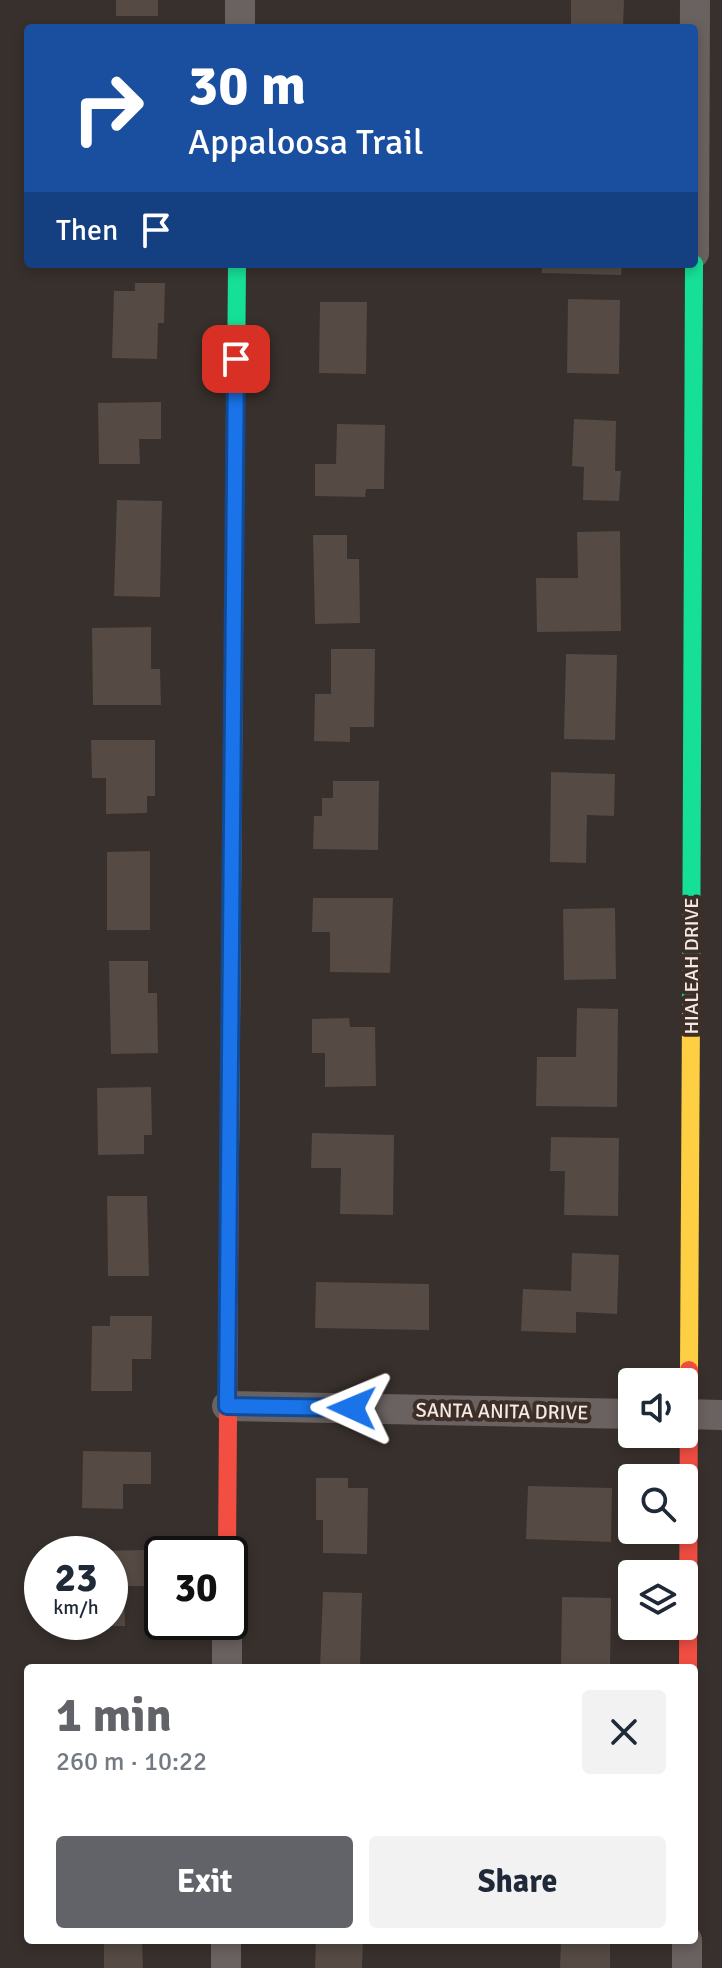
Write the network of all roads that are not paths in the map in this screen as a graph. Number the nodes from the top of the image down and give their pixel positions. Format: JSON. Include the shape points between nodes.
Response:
{"nodes":[{"id":1,"x":240,"y":0,"type":"edge"},
{"id":2,"x":695,"y":0,"type":"edge"},
{"id":3,"x":240,"y":24,"type":"edge"},
{"id":4,"x":695,"y":24,"type":"edge"},
{"id":5,"x":237,"y":268,"type":"edge"},
{"id":6,"x":694,"y":268,"type":"edge"},
{"id":7,"x":686,"y":1368,"type":"edge"},
{"id":8,"x":227,"y":1406,"type":"junction"},
{"id":9,"x":618,"y":1414,"type":"edge"},
{"id":10,"x":698,"y":1414,"type":"edge"},
{"id":11,"x":722,"y":1415,"type":"edge"},
{"id":12,"x":686,"y":1448,"type":"edge"},
{"id":13,"x":227,"y":1536,"type":"edge"},
{"id":14,"x":227,"y":1640,"type":"edge"},
{"id":15,"x":227,"y":1664,"type":"edge"},
{"id":16,"x":688,"y":1664,"type":"edge"},
{"id":17,"x":226,"y":1944,"type":"edge"},
{"id":18,"x":687,"y":1944,"type":"edge"},
{"id":19,"x":226,"y":1968,"type":"edge"},
{"id":20,"x":687,"y":1968,"type":"edge"}],
"edges":[{"from":1,"to":3,"type":"street"},
{"from":2,"to":4,"type":"street"},
{"from":5,"to":8,"type":"street"},
{"from":6,"to":7,"type":"street","name":"HIALEAH DRIVE"},
{"from":8,"to":9,"type":"street","name":"SANTA ANITA DRIVE"},
{"from":8,"to":13,"type":"street"},
{"from":10,"to":11,"type":"street"},
{"from":12,"to":16,"type":"street","name":"HIALEAH DRIVE"},
{"from":14,"to":15,"type":"street"},
{"from":17,"to":19,"type":"street"},
{"from":18,"to":20,"type":"street"}]}
